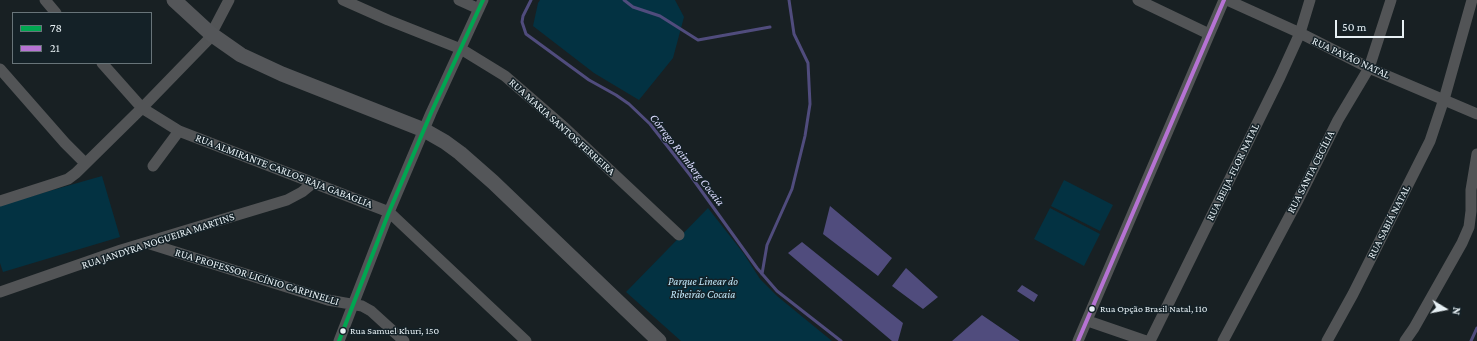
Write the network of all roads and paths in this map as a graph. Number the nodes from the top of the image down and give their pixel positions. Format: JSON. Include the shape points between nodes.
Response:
{"nodes":[{"id":1,"x":45,"y":0,"type":"edge"},
{"id":2,"x":174,"y":0,"type":"edge"},
{"id":3,"x":229,"y":0,"type":"edge"},
{"id":4,"x":343,"y":0,"type":"edge"},
{"id":5,"x":459,"y":0,"type":"edge"},
{"id":6,"x":1138,"y":0,"type":"edge"},
{"id":7,"x":1226,"y":0,"type":"edge"},
{"id":8,"x":1310,"y":0,"type":"edge"},
{"id":9,"x":1391,"y":0,"type":"edge"},
{"id":10,"x":1472,"y":0,"type":"edge"},
{"id":11,"x":481,"y":5,"type":"edge"},
{"id":12,"x":55,"y":12,"type":"edge"},
{"id":13,"x":211,"y":34,"type":"junction"},
{"id":14,"x":1209,"y":34,"type":"junction"},
{"id":15,"x":1300,"y":34,"type":"junction"},
{"id":16,"x":461,"y":50,"type":"junction"},
{"id":17,"x":103,"y":64,"type":"edge"},
{"id":18,"x":1369,"y":68,"type":"junction"},
{"id":19,"x":0,"y":69,"type":"edge"},
{"id":20,"x":1443,"y":100,"type":"junction"},
{"id":21,"x":142,"y":108,"type":"junction"},
{"id":22,"x":1477,"y":114,"type":"edge"},
{"id":23,"x":424,"y":130,"type":"junction"},
{"id":24,"x":179,"y":131,"type":"junction"},
{"id":25,"x":1477,"y":154,"type":"edge"},
{"id":26,"x":85,"y":163,"type":"junction"},
{"id":27,"x":153,"y":166,"type":"dead end"},
{"id":28,"x":313,"y":182,"type":"junction"},
{"id":29,"x":2,"y":196,"type":"edge"},
{"id":30,"x":389,"y":212,"type":"junction"},
{"id":31,"x":679,"y":235,"type":"dead end"},
{"id":32,"x":147,"y":244,"type":"junction"},
{"id":33,"x":0,"y":292,"type":"edge"},
{"id":34,"x":353,"y":305,"type":"junction"},
{"id":35,"x":1088,"y":320,"type":"junction"},
{"id":36,"x":339,"y":341,"type":"edge"},
{"id":37,"x":404,"y":341,"type":"edge"},
{"id":38,"x":526,"y":341,"type":"edge"},
{"id":39,"x":659,"y":341,"type":"edge"},
{"id":40,"x":1078,"y":341,"type":"edge"},
{"id":41,"x":1146,"y":341,"type":"edge"},
{"id":42,"x":1150,"y":341,"type":"edge"},
{"id":43,"x":1223,"y":341,"type":"edge"},
{"id":44,"x":1327,"y":341,"type":"edge"},
{"id":45,"x":1406,"y":341,"type":"edge"}],
"edges":[{"from":1,"to":12,"type":"street"},
{"from":2,"to":13,"type":"main road"},
{"from":3,"to":13,"type":"street"},
{"from":4,"to":16,"type":"street","name":"RUA MARIA SANTOS FERREIRA"},
{"from":5,"to":11,"type":"street"},
{"from":6,"to":14,"type":"street"},
{"from":7,"to":14,"type":"street"},
{"from":7,"to":15,"type":"street","name":"RUA PAVÃO NATAL"},
{"from":8,"to":15,"type":"street","name":"RUA BEIJA-FLOR NATAL"},
{"from":9,"to":18,"type":"street","name":"RUA SANTA CECÍLIA"},
{"from":10,"to":20,"type":"street","name":"RUA SABIÁ NATAL"},
{"from":11,"to":16,"type":"street"},
{"from":13,"to":21,"type":"street"},
{"from":13,"to":23,"type":"main road","via":[[241,55],[282,74]]},
{"from":14,"to":35,"type":"street"},
{"from":15,"to":18,"type":"street","name":"RUA PAVÃO NATAL"},
{"from":15,"to":42,"type":"street","name":"RUA BEIJA-FLOR NATAL"},
{"from":16,"to":23,"type":"street"},
{"from":16,"to":31,"type":"street","name":"RUA MARIA SANTOS FERREIRA","via":[[505,76],[529,96]]},
{"from":17,"to":21,"type":"street","name":"RUA ALMIRANTE CARLOS RAJA GABAGLIA"},
{"from":18,"to":20,"type":"street","name":"RUA PAVÃO NATAL"},
{"from":18,"to":43,"type":"street","name":"RUA SANTA CECÍLIA","via":[[1338,120]]},
{"from":19,"to":26,"type":"street"},
{"from":20,"to":22,"type":"street","name":"RUA PAVÃO NATAL"},
{"from":20,"to":44,"type":"street","name":"RUA SABIÁ NATAL","via":[[1430,141]]},
{"from":21,"to":24,"type":"street","name":"RUA ALMIRANTE CARLOS RAJA GABAGLIA"},
{"from":21,"to":26,"type":"street"},
{"from":23,"to":30,"type":"street"},
{"from":23,"to":39,"type":"main road","via":[[460,153],[493,182]]},
{"from":24,"to":27,"type":"street"},
{"from":24,"to":28,"type":"street","name":"RUA ALMIRANTE CARLOS RAJA GABAGLIA"},
{"from":25,"to":45,"type":"street","via":[[1471,190],[1469,227]]},
{"from":26,"to":29,"type":"street","via":[[68,178]]},
{"from":28,"to":30,"type":"street","name":"RUA ALMIRANTE CARLOS RAJA GABAGLIA"},
{"from":28,"to":32,"type":"street","name":"RUA JANDYRA NOGUEIRA MARTINS","via":[[287,200]]},
{"from":30,"to":34,"type":"street"},
{"from":30,"to":38,"type":"street","name":"RUA ALMIRANTE CARLOS RAJA GABAGLIA"},
{"from":32,"to":33,"type":"street","name":"RUA JANDYRA NOGUEIRA MARTINS","via":[[122,250]]},
{"from":32,"to":34,"type":"street","name":"RUA PROFESSOR LICÍNIO CARPINELLI","via":[[328,300]]},
{"from":34,"to":36,"type":"street"},
{"from":34,"to":37,"type":"street","name":"RUA PROFESSOR LICÍNIO CARPINELLI","via":[[371,311]]},
{"from":35,"to":40,"type":"street"},
{"from":35,"to":41,"type":"street"}]}
